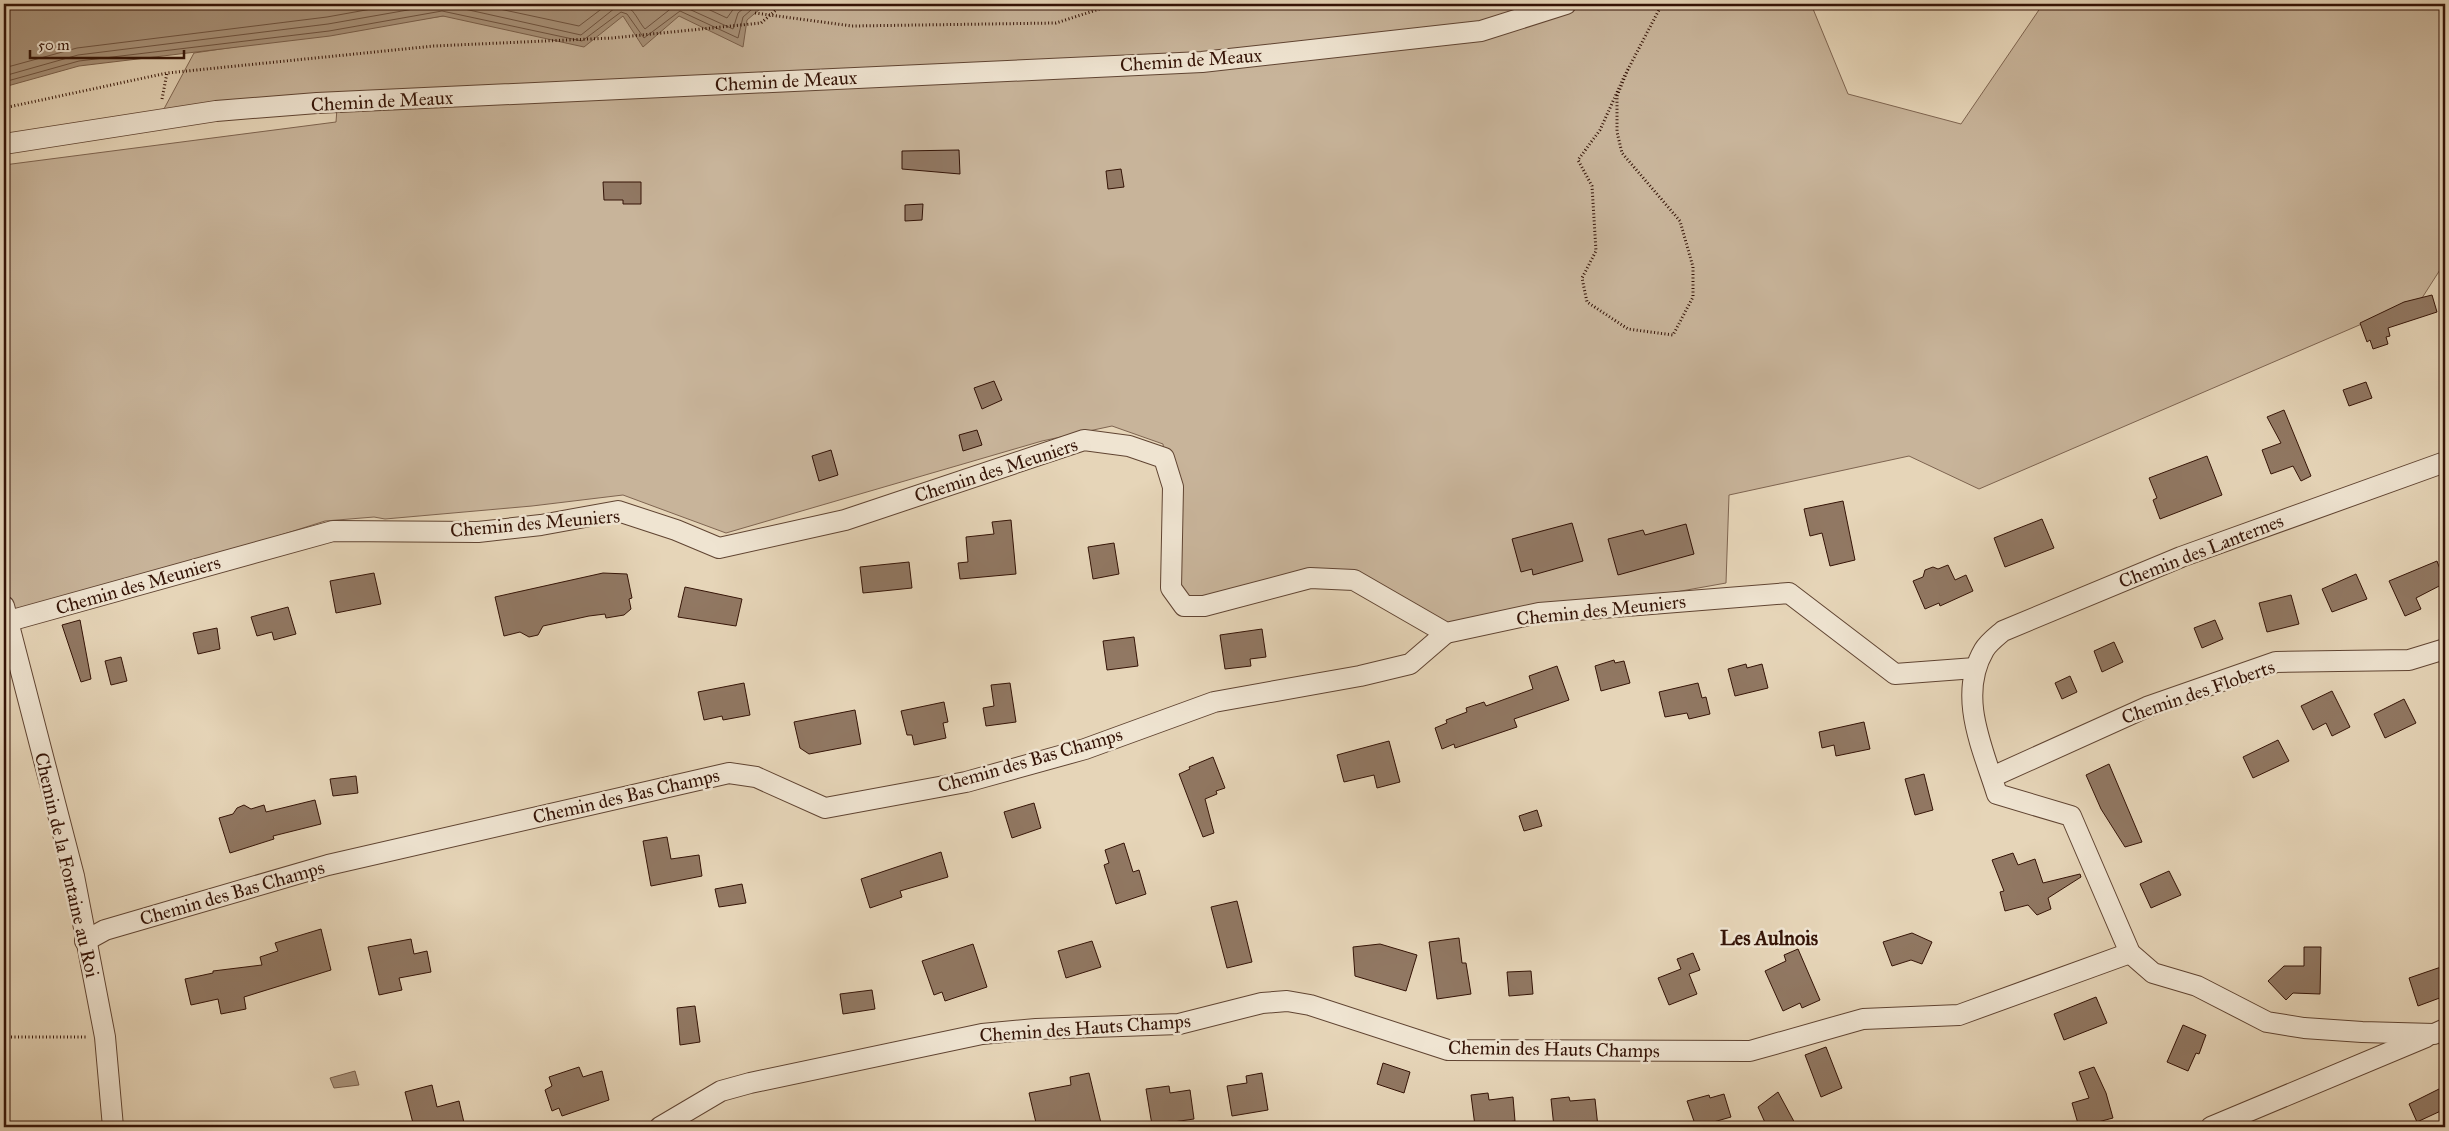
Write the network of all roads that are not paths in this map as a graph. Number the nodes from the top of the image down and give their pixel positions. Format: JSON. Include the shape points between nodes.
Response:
{"nodes":[{"id":1,"x":1566,"y":4,"type":"edge"},
{"id":2,"x":4,"y":144,"type":"edge"},
{"id":3,"x":2445,"y":462,"type":"edge"},
{"id":4,"x":6,"y":614,"type":"edge"},
{"id":5,"x":1446,"y":632,"type":"junction"},
{"id":6,"x":2445,"y":649,"type":"edge"},
{"id":7,"x":1975,"y":668,"type":"junction"},
{"id":8,"x":1992,"y":777,"type":"junction"},
{"id":9,"x":85,"y":941,"type":"junction"},
{"id":10,"x":2130,"y":953,"type":"junction"},
{"id":11,"x":2439,"y":1032,"type":"edge"},
{"id":12,"x":113,"y":1127,"type":"edge"},
{"id":13,"x":660,"y":1127,"type":"edge"},
{"id":14,"x":2211,"y":1127,"type":"edge"}],
"edges":[{"from":1,"to":2,"type":"street","name":"Chemin de Meaux","via":[[1481,31],[1202,62],[317,104],[216,111]]},
{"from":3,"to":7,"type":"street","name":"Chemin des Lanternes","via":[[2181,557],[2037,615],[2003,631],[1985,648]]},
{"from":4,"to":5,"type":"street","name":"Chemin des Meuniers","via":[[333,531],[478,532],[618,512],[676,530],[719,548],[845,520],[1084,440],[1129,446],[1164,458],[1173,487],[1171,588],[1184,606],[1204,606],[1310,578],[1354,580]]},
{"from":4,"to":9,"type":"street","name":"Chemin de la Fontaine au Roi","via":[[74,876]]},
{"from":5,"to":7,"type":"street","name":"Chemin des Meuniers","via":[[1539,613],[1789,593],[1895,674]]},
{"from":5,"to":9,"type":"street","name":"Chemin des Bas Champs","via":[[1410,664],[1214,702],[1085,749],[966,782],[825,808],[756,777],[729,772],[328,864],[105,930]]},
{"from":6,"to":8,"type":"street","name":"Chemin des Floberts","via":[[2409,660],[2276,662],[2147,707]]},
{"from":7,"to":8,"type":"street","via":[[1971,694],[1980,742]]},
{"from":8,"to":10,"type":"street","via":[[1997,794],[2071,816]]},
{"from":9,"to":12,"type":"street","name":"Chemin de la Fontaine au Roi","via":[[105,1037]]},
{"from":10,"to":11,"type":"street","via":[[2153,973],[2197,986],[2267,1022],[2304,1028]]},
{"from":10,"to":13,"type":"street","name":"Chemin des Hauts Champs","via":[[1959,1015],[1863,1019],[1750,1051],[1448,1050],[1310,1004],[1286,1001],[1262,1003],[1179,1024],[1036,1028],[982,1034],[728,1089]]},
{"from":11,"to":14,"type":"street"}]}
